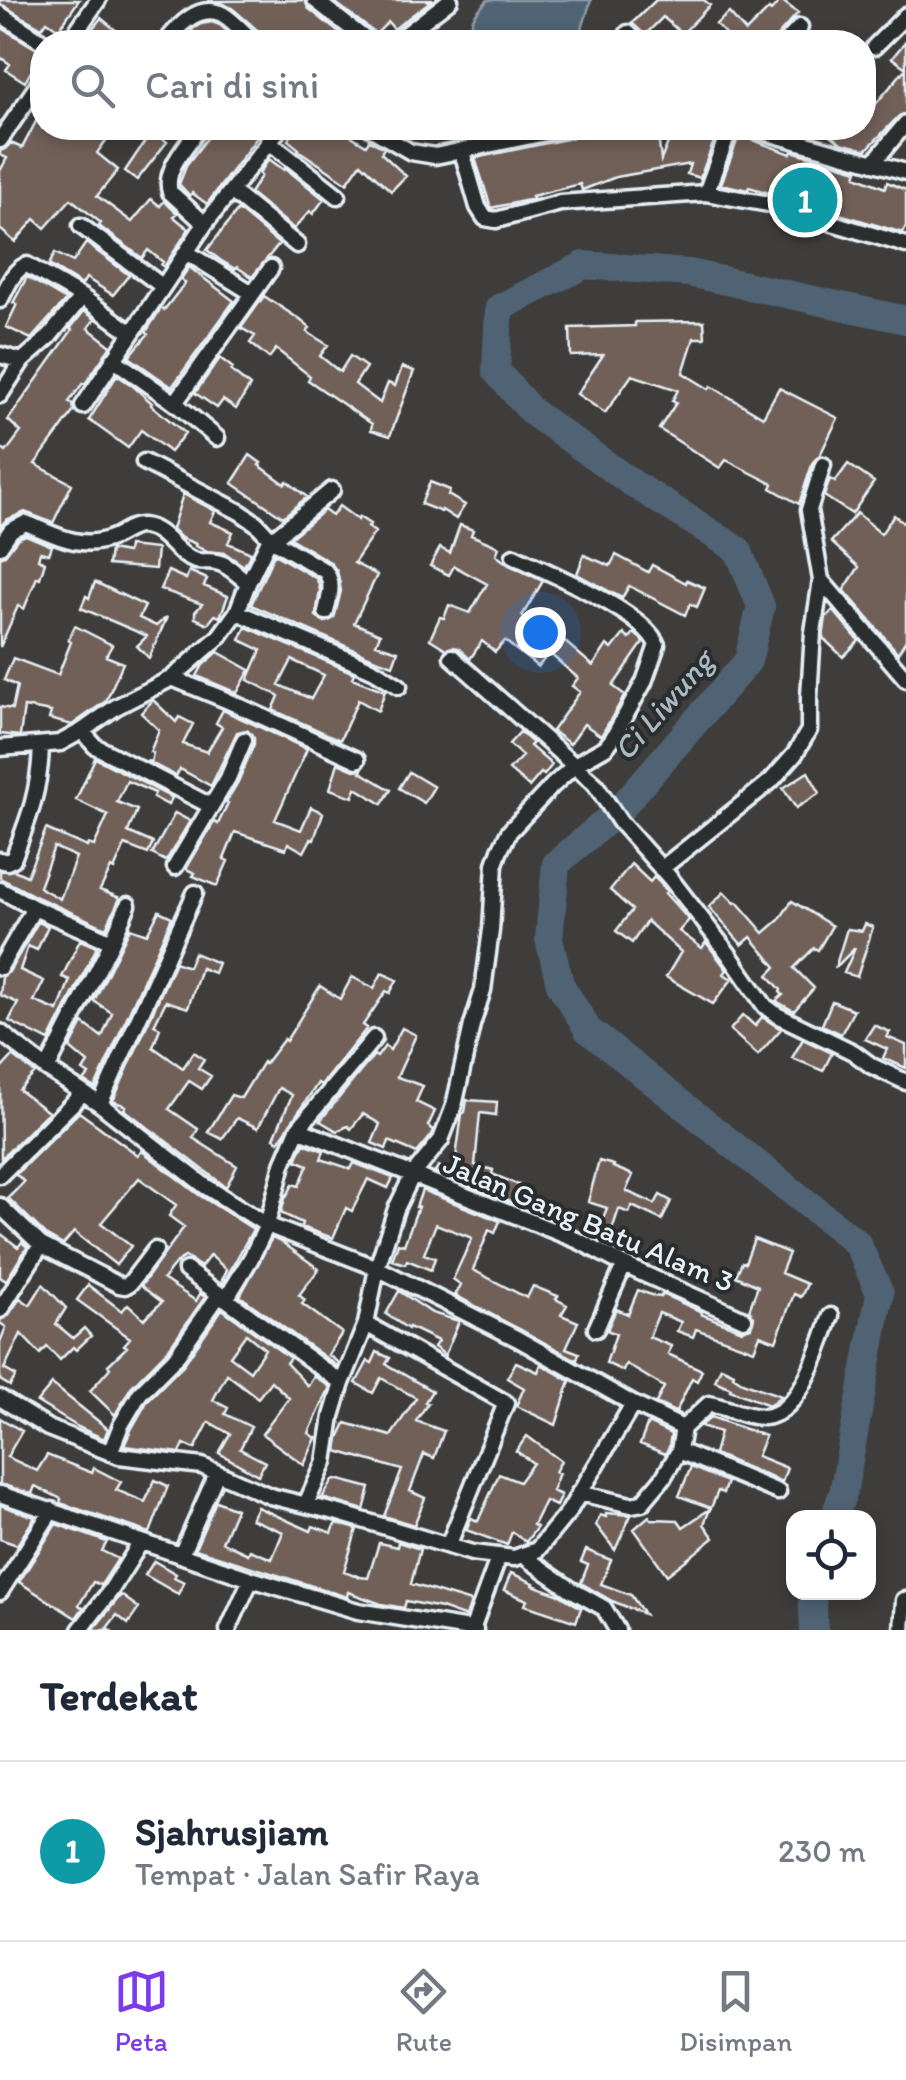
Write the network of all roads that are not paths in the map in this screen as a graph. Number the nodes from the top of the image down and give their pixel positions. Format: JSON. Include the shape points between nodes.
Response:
{"nodes":[{"id":1,"x":98,"y":0,"type":"edge"},
{"id":2,"x":315,"y":0,"type":"edge"},
{"id":3,"x":450,"y":0,"type":"edge"},
{"id":4,"x":0,"y":14,"type":"edge"},
{"id":5,"x":906,"y":15,"type":"edge"},
{"id":6,"x":800,"y":27,"type":"dead end"},
{"id":7,"x":77,"y":30,"type":"edge"},
{"id":8,"x":177,"y":30,"type":"edge"},
{"id":9,"x":240,"y":30,"type":"edge"},
{"id":10,"x":353,"y":30,"type":"edge"},
{"id":11,"x":411,"y":30,"type":"edge"},
{"id":12,"x":797,"y":30,"type":"edge"},
{"id":13,"x":30,"y":34,"type":"edge"},
{"id":14,"x":876,"y":45,"type":"edge"},
{"id":15,"x":30,"y":96,"type":"edge"},
{"id":16,"x":906,"y":124,"type":"edge"},
{"id":17,"x":0,"y":140,"type":"edge"},
{"id":18,"x":188,"y":140,"type":"edge"},
{"id":19,"x":390,"y":140,"type":"edge"},
{"id":20,"x":516,"y":140,"type":"edge"},
{"id":21,"x":726,"y":140,"type":"edge"},
{"id":22,"x":792,"y":140,"type":"edge"},
{"id":23,"x":268,"y":141,"type":"joint"},
{"id":24,"x":462,"y":152,"type":"junction"},
{"id":25,"x":873,"y":163,"type":"junction"},
{"id":26,"x":906,"y":172,"type":"edge"},
{"id":27,"x":230,"y":191,"type":"junction"},
{"id":28,"x":706,"y":193,"type":"junction"},
{"id":29,"x":338,"y":196,"type":"dead end"},
{"id":30,"x":205,"y":224,"type":"junction"},
{"id":31,"x":81,"y":226,"type":"dead end"},
{"id":32,"x":296,"y":245,"type":"dead end"},
{"id":33,"x":906,"y":245,"type":"edge"},
{"id":34,"x":186,"y":252,"type":"junction"},
{"id":35,"x":271,"y":268,"type":"dead end"},
{"id":36,"x":162,"y":286,"type":"junction"},
{"id":37,"x":252,"y":293,"type":"junction"},
{"id":38,"x":82,"y":296,"type":"junction"},
{"id":39,"x":0,"y":300,"type":"edge"},
{"id":40,"x":132,"y":333,"type":"junction"},
{"id":41,"x":0,"y":355,"type":"edge"},
{"id":42,"x":113,"y":359,"type":"junction"},
{"id":43,"x":22,"y":361,"type":"junction"},
{"id":44,"x":0,"y":394,"type":"edge"},
{"id":45,"x":175,"y":403,"type":"junction"},
{"id":46,"x":83,"y":406,"type":"dead end"},
{"id":47,"x":217,"y":438,"type":"dead end"},
{"id":48,"x":144,"y":462,"type":"dead end"},
{"id":49,"x":823,"y":465,"type":"dead end"},
{"id":50,"x":332,"y":490,"type":"dead end"},
{"id":51,"x":272,"y":540,"type":"junction"},
{"id":52,"x":0,"y":546,"type":"edge"},
{"id":53,"x":514,"y":556,"type":"dead end"},
{"id":54,"x":821,"y":580,"type":"junction"},
{"id":55,"x":248,"y":583,"type":"junction"},
{"id":56,"x":237,"y":612,"type":"junction"},
{"id":57,"x":326,"y":612,"type":"dead end"},
{"id":58,"x":452,"y":657,"type":"dead end"},
{"id":59,"x":172,"y":678,"type":"junction"},
{"id":60,"x":906,"y":679,"type":"edge"},
{"id":61,"x":399,"y":686,"type":"dead end"},
{"id":62,"x":82,"y":731,"type":"junction"},
{"id":63,"x":244,"y":740,"type":"dead end"},
{"id":64,"x":41,"y":745,"type":"junction"},
{"id":65,"x":0,"y":748,"type":"edge"},
{"id":66,"x":357,"y":760,"type":"dead end"},
{"id":67,"x":576,"y":764,"type":"junction"},
{"id":68,"x":211,"y":806,"type":"junction"},
{"id":69,"x":0,"y":860,"type":"edge"},
{"id":70,"x":175,"y":867,"type":"dead end"},
{"id":71,"x":661,"y":869,"type":"junction"},
{"id":72,"x":0,"y":890,"type":"edge"},
{"id":73,"x":195,"y":893,"type":"dead end"},
{"id":74,"x":128,"y":905,"type":"dead end"},
{"id":75,"x":34,"y":908,"type":"junction"},
{"id":76,"x":112,"y":942,"type":"junction"},
{"id":77,"x":0,"y":967,"type":"edge"},
{"id":78,"x":0,"y":1032,"type":"edge"},
{"id":79,"x":374,"y":1038,"type":"dead end"},
{"id":80,"x":47,"y":1069,"type":"junction"},
{"id":81,"x":906,"y":1082,"type":"edge"},
{"id":82,"x":82,"y":1093,"type":"junction"},
{"id":83,"x":100,"y":1104,"type":"junction"},
{"id":84,"x":298,"y":1129,"type":"junction"},
{"id":85,"x":0,"y":1175,"type":"edge"},
{"id":86,"x":412,"y":1176,"type":"junction"},
{"id":87,"x":0,"y":1206,"type":"edge"},
{"id":88,"x":267,"y":1225,"type":"junction"},
{"id":89,"x":40,"y":1245,"type":"junction"},
{"id":90,"x":155,"y":1250,"type":"dead end"},
{"id":91,"x":624,"y":1265,"type":"junction"},
{"id":92,"x":377,"y":1268,"type":"junction"},
{"id":93,"x":186,"y":1270,"type":"dead end"},
{"id":94,"x":223,"y":1297,"type":"junction"},
{"id":95,"x":0,"y":1310,"type":"edge"},
{"id":96,"x":831,"y":1316,"type":"dead end"},
{"id":97,"x":744,"y":1318,"type":"dead end"},
{"id":98,"x":366,"y":1324,"type":"junction"},
{"id":99,"x":596,"y":1329,"type":"dead end"},
{"id":100,"x":342,"y":1383,"type":"junction"},
{"id":101,"x":0,"y":1398,"type":"edge"},
{"id":102,"x":633,"y":1404,"type":"junction"},
{"id":103,"x":683,"y":1428,"type":"junction"},
{"id":104,"x":679,"y":1451,"type":"junction"},
{"id":105,"x":110,"y":1453,"type":"junction"},
{"id":106,"x":216,"y":1473,"type":"junction"},
{"id":107,"x":778,"y":1492,"type":"dead end"},
{"id":108,"x":579,"y":1493,"type":"junction"},
{"id":109,"x":0,"y":1494,"type":"edge"},
{"id":110,"x":306,"y":1504,"type":"junction"},
{"id":111,"x":52,"y":1510,"type":"junction"},
{"id":112,"x":141,"y":1542,"type":"junction"},
{"id":113,"x":448,"y":1546,"type":"junction"},
{"id":114,"x":181,"y":1555,"type":"junction"},
{"id":115,"x":522,"y":1555,"type":"junction"},
{"id":116,"x":499,"y":1556,"type":"junction"},
{"id":117,"x":251,"y":1579,"type":"junction"},
{"id":118,"x":0,"y":1592,"type":"edge"},
{"id":119,"x":905,"y":1598,"type":"edge"},
{"id":120,"x":415,"y":1625,"type":"edge"},
{"id":121,"x":80,"y":1630,"type":"edge"},
{"id":122,"x":228,"y":1630,"type":"edge"},
{"id":123,"x":474,"y":1630,"type":"edge"},
{"id":124,"x":617,"y":1630,"type":"edge"},
{"id":125,"x":902,"y":1630,"type":"edge"}],
"edges":[{"from":1,"to":7,"type":"street"},
{"from":2,"to":10,"type":"street"},
{"from":3,"to":11,"type":"street"},
{"from":4,"to":13,"type":"street"},
{"from":5,"to":14,"type":"street"},
{"from":6,"to":12,"type":"street"},
{"from":8,"to":9,"type":"street","via":[[198,12],[209,12]]},
{"from":15,"to":17,"type":"street"},
{"from":16,"to":25,"type":"street"},
{"from":18,"to":30,"type":"street","via":[[167,185]]},
{"from":19,"to":24,"type":"street","via":[[411,152]]},
{"from":20,"to":24,"type":"street"},
{"from":21,"to":28,"type":"street"},
{"from":22,"to":25,"type":"street"},
{"from":23,"to":27,"type":"street"},
{"from":23,"to":29,"type":"street"},
{"from":24,"to":28,"type":"street","via":[[478,207],[496,220],[560,203]]},
{"from":25,"to":26,"type":"street"},
{"from":27,"to":30,"type":"street"},
{"from":27,"to":32,"type":"street"},
{"from":28,"to":33,"type":"street","via":[[769,204]]},
{"from":30,"to":34,"type":"street"},
{"from":31,"to":36,"type":"street"},
{"from":34,"to":36,"type":"street"},
{"from":34,"to":37,"type":"street"},
{"from":35,"to":37,"type":"street"},
{"from":36,"to":40,"type":"street"},
{"from":37,"to":45,"type":"street"},
{"from":38,"to":39,"type":"street","via":[[27,265]]},
{"from":38,"to":40,"type":"street"},
{"from":38,"to":43,"type":"street"},
{"from":40,"to":42,"type":"street"},
{"from":41,"to":43,"type":"street"},
{"from":42,"to":45,"type":"street"},
{"from":42,"to":46,"type":"street"},
{"from":43,"to":44,"type":"street"},
{"from":45,"to":47,"type":"street"},
{"from":48,"to":51,"type":"street","via":[[240,512]]},
{"from":49,"to":54,"type":"street","via":[[809,510]]},
{"from":50,"to":51,"type":"street"},
{"from":51,"to":55,"type":"street"},
{"from":51,"to":57,"type":"street","via":[[330,578]]},
{"from":52,"to":55,"type":"street","via":[[26,523],[90,544],[145,526],[196,562],[226,565]]},
{"from":53,"to":67,"type":"street","via":[[604,599],[656,641],[646,678],[614,738]]},
{"from":54,"to":60,"type":"street"},
{"from":54,"to":71,"type":"street","via":[[809,730],[770,781]]},
{"from":55,"to":56,"type":"street"},
{"from":56,"to":59,"type":"street"},
{"from":56,"to":61,"type":"street"},
{"from":58,"to":67,"type":"street"},
{"from":59,"to":62,"type":"street"},
{"from":59,"to":66,"type":"street"},
{"from":62,"to":64,"type":"street"},
{"from":62,"to":68,"type":"street","via":[[95,746]]},
{"from":63,"to":68,"type":"street"},
{"from":64,"to":65,"type":"street"},
{"from":64,"to":69,"type":"street","via":[[28,818],[13,859]]},
{"from":67,"to":71,"type":"street"},
{"from":67,"to":86,"type":"street","via":[[509,832],[500,850],[483,990],[458,1093],[441,1140]]},
{"from":68,"to":70,"type":"street"},
{"from":71,"to":81,"type":"street","via":[[765,1006]]},
{"from":72,"to":75,"type":"street"},
{"from":73,"to":83,"type":"street"},
{"from":74,"to":76,"type":"street"},
{"from":75,"to":76,"type":"street"},
{"from":75,"to":77,"type":"street"},
{"from":76,"to":80,"type":"street"},
{"from":78,"to":80,"type":"street"},
{"from":79,"to":84,"type":"street"},
{"from":80,"to":82,"type":"street"},
{"from":82,"to":83,"type":"street"},
{"from":82,"to":85,"type":"street"},
{"from":83,"to":88,"type":"street"},
{"from":84,"to":86,"type":"street","name":"Jalan Gang Batu Alam 3"},
{"from":84,"to":88,"type":"street"},
{"from":86,"to":91,"type":"street","name":"Jalan Gang Batu Alam 3"},
{"from":86,"to":92,"type":"street"},
{"from":87,"to":89,"type":"street"},
{"from":88,"to":92,"type":"street"},
{"from":88,"to":94,"type":"street"},
{"from":89,"to":90,"type":"street","via":[[125,1286]]},
{"from":89,"to":95,"type":"street"},
{"from":91,"to":97,"type":"street","name":"Jalan Gang Batu Alam 3"},
{"from":91,"to":99,"type":"street"},
{"from":92,"to":98,"type":"street"},
{"from":92,"to":102,"type":"street"},
{"from":93,"to":94,"type":"street"},
{"from":94,"to":100,"type":"street"},
{"from":94,"to":105,"type":"street","via":[[140,1392]]},
{"from":96,"to":103,"type":"street","via":[[789,1407],[763,1417],[709,1404]]},
{"from":98,"to":100,"type":"street"},
{"from":98,"to":113,"type":"street","via":[[506,1403]]},
{"from":100,"to":110,"type":"street","via":[[325,1462]]},
{"from":101,"to":105,"type":"street","via":[[48,1428]]},
{"from":102,"to":103,"type":"street"},
{"from":102,"to":108,"type":"street"},
{"from":103,"to":104,"type":"street"},
{"from":104,"to":107,"type":"street"},
{"from":104,"to":108,"type":"street","via":[[642,1503]]},
{"from":105,"to":106,"type":"street"},
{"from":106,"to":110,"type":"street"},
{"from":106,"to":114,"type":"street"},
{"from":108,"to":115,"type":"street","via":[[536,1550]]},
{"from":109,"to":111,"type":"street"},
{"from":110,"to":113,"type":"street"},
{"from":111,"to":112,"type":"street"},
{"from":111,"to":118,"type":"street"},
{"from":112,"to":114,"type":"street"},
{"from":112,"to":121,"type":"street"},
{"from":113,"to":116,"type":"street"},
{"from":114,"to":117,"type":"street"},
{"from":115,"to":116,"type":"street"},
{"from":115,"to":124,"type":"street","via":[[604,1608]]},
{"from":116,"to":123,"type":"street"},
{"from":117,"to":120,"type":"street"},
{"from":117,"to":122,"type":"street"},
{"from":119,"to":125,"type":"street"},
{"from":120,"to":123,"type":"street"}]}
